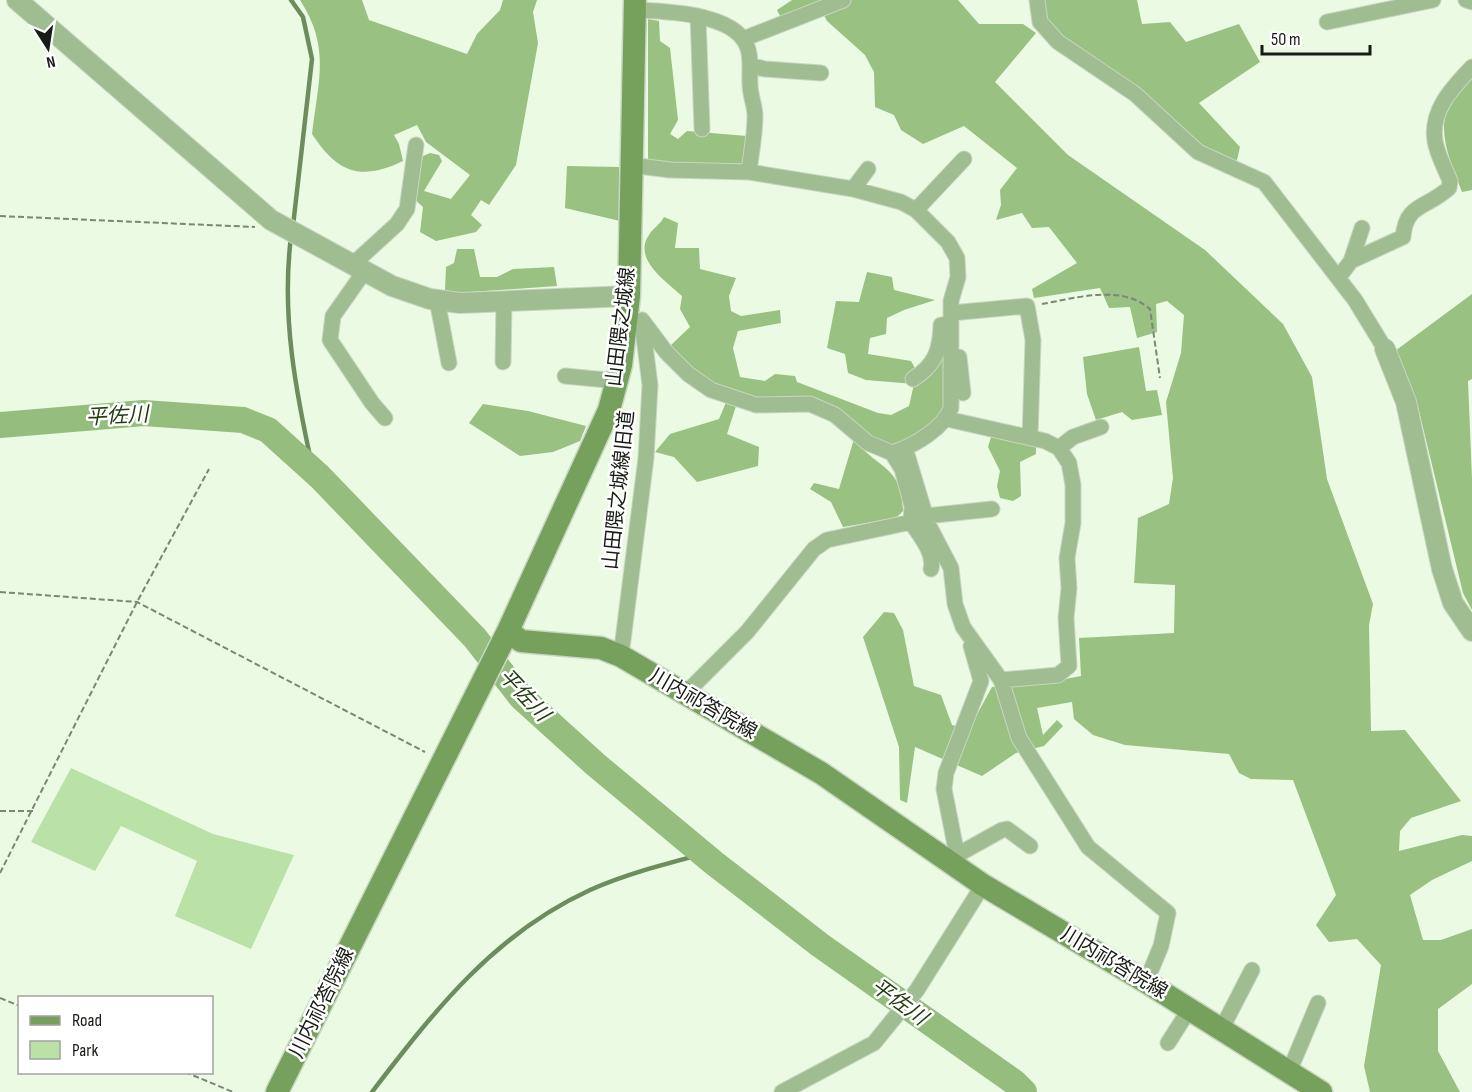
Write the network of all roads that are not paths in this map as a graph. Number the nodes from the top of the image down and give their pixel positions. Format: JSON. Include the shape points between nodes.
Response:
{"nodes":[{"id":1,"x":17,"y":0,"type":"edge"},
{"id":2,"x":843,"y":0,"type":"edge"},
{"id":3,"x":1037,"y":0,"type":"edge"},
{"id":4,"x":1433,"y":0,"type":"edge"},
{"id":5,"x":1466,"y":0,"type":"edge"},
{"id":6,"x":1472,"y":2,"type":"edge"},
{"id":7,"x":634,"y":5,"type":"edge"},
{"id":8,"x":698,"y":16,"type":"junction"},
{"id":9,"x":1327,"y":22,"type":"dead end"},
{"id":10,"x":743,"y":39,"type":"junction"},
{"id":11,"x":750,"y":65,"type":"junction"},
{"id":12,"x":1472,"y":67,"type":"edge"},
{"id":13,"x":821,"y":73,"type":"dead end"},
{"id":14,"x":702,"y":129,"type":"dead end"},
{"id":15,"x":417,"y":145,"type":"dead end"},
{"id":16,"x":964,"y":159,"type":"dead end"},
{"id":17,"x":631,"y":165,"type":"junction"},
{"id":18,"x":867,"y":169,"type":"dead end"},
{"id":19,"x":749,"y":172,"type":"junction"},
{"id":20,"x":853,"y":189,"type":"junction"},
{"id":21,"x":916,"y":210,"type":"junction"},
{"id":22,"x":1362,"y":228,"type":"dead end"},
{"id":23,"x":1351,"y":261,"type":"junction"},
{"id":24,"x":357,"y":269,"type":"junction"},
{"id":25,"x":1339,"y":277,"type":"junction"},
{"id":26,"x":629,"y":296,"type":"junction"},
{"id":27,"x":437,"y":300,"type":"junction"},
{"id":28,"x":504,"y":302,"type":"junction"},
{"id":29,"x":951,"y":318,"type":"junction"},
{"id":30,"x":642,"y":320,"type":"junction"},
{"id":31,"x":1385,"y":349,"type":"joint"},
{"id":32,"x":951,"y":352,"type":"junction"},
{"id":33,"x":503,"y":362,"type":"dead end"},
{"id":34,"x":449,"y":363,"type":"dead end"},
{"id":35,"x":565,"y":376,"type":"dead end"},
{"id":36,"x":913,"y":379,"type":"dead end"},
{"id":37,"x":617,"y":381,"type":"junction"},
{"id":38,"x":963,"y":393,"type":"dead end"},
{"id":39,"x":385,"y":418,"type":"dead end"},
{"id":40,"x":947,"y":419,"type":"junction"},
{"id":41,"x":1101,"y":426,"type":"dead end"},
{"id":42,"x":1029,"y":438,"type":"junction"},
{"id":43,"x":1059,"y":448,"type":"junction"},
{"id":44,"x":898,"y":451,"type":"junction"},
{"id":45,"x":992,"y":509,"type":"dead end"},
{"id":46,"x":919,"y":519,"type":"junction"},
{"id":47,"x":931,"y":569,"type":"dead end"},
{"id":48,"x":963,"y":627,"type":"junction"},
{"id":49,"x":1472,"y":631,"type":"edge"},
{"id":50,"x":504,"y":638,"type":"junction"},
{"id":51,"x":621,"y":656,"type":"junction"},
{"id":52,"x":1000,"y":681,"type":"junction"},
{"id":53,"x":686,"y":694,"type":"junction"},
{"id":54,"x":1030,"y":846,"type":"dead end"},
{"id":55,"x":955,"y":860,"type":"junction"},
{"id":56,"x":982,"y":885,"type":"junction"},
{"id":57,"x":1252,"y":970,"type":"dead end"},
{"id":58,"x":1146,"y":982,"type":"junction"},
{"id":59,"x":1318,"y":1003,"type":"dead end"},
{"id":60,"x":1189,"y":1010,"type":"junction"},
{"id":61,"x":1221,"y":1030,"type":"junction"},
{"id":62,"x":1168,"y":1043,"type":"dead end"},
{"id":63,"x":1289,"y":1072,"type":"junction"},
{"id":64,"x":277,"y":1092,"type":"edge"},
{"id":65,"x":782,"y":1092,"type":"edge"},
{"id":66,"x":1321,"y":1092,"type":"edge"}],
"edges":[{"from":1,"to":24,"type":"street","via":[[285,228]]},
{"from":2,"to":10,"type":"street"},
{"from":3,"to":25,"type":"street","via":[[1041,22],[1058,42],[1135,94],[1198,152],[1264,182]]},
{"from":4,"to":9,"type":"street"},
{"from":5,"to":6,"type":"street"},
{"from":7,"to":8,"type":"street"},
{"from":7,"to":17,"type":"main road","name":"山田隈之城線"},
{"from":8,"to":10,"type":"street","via":[[720,23]]},
{"from":8,"to":14,"type":"street"},
{"from":10,"to":11,"type":"street"},
{"from":11,"to":13,"type":"street"},
{"from":11,"to":19,"type":"street","via":[[755,116]]},
{"from":12,"to":23,"type":"street","via":[[1448,92],[1436,117],[1435,140],[1449,188],[1408,214],[1402,237]]},
{"from":15,"to":24,"type":"street","via":[[407,209]]},
{"from":16,"to":21,"type":"street"},
{"from":17,"to":19,"type":"street","via":[[670,171]]},
{"from":17,"to":26,"type":"main road","name":"山田隈之城線"},
{"from":18,"to":20,"type":"street"},
{"from":19,"to":20,"type":"street"},
{"from":20,"to":21,"type":"street"},
{"from":21,"to":29,"type":"street","via":[[948,242],[957,258]]},
{"from":22,"to":23,"type":"street"},
{"from":23,"to":25,"type":"street"},
{"from":24,"to":27,"type":"street","via":[[392,286]]},
{"from":24,"to":39,"type":"street","via":[[333,316],[330,340]]},
{"from":25,"to":31,"type":"street"},
{"from":26,"to":28,"type":"street"},
{"from":26,"to":30,"type":"street","name":"山田隈之城線旧道"},
{"from":26,"to":37,"type":"main road","name":"山田隈之城線"},
{"from":27,"to":28,"type":"street"},
{"from":27,"to":34,"type":"street"},
{"from":28,"to":33,"type":"street"},
{"from":29,"to":32,"type":"street"},
{"from":29,"to":36,"type":"street","via":[[941,325],[935,360]]},
{"from":29,"to":42,"type":"street","via":[[1028,306],[1033,340]]},
{"from":30,"to":44,"type":"street","via":[[666,352],[711,390],[756,405],[810,404],[835,415],[868,443]]},
{"from":30,"to":51,"type":"street","name":"山田隈之城線旧道","via":[[650,385],[646,458]]},
{"from":31,"to":49,"type":"street","via":[[1406,402],[1442,569],[1453,603]]},
{"from":32,"to":38,"type":"street","via":[[961,358]]},
{"from":32,"to":40,"type":"street","via":[[951,408]]},
{"from":35,"to":37,"type":"street"},
{"from":37,"to":50,"type":"main road","name":"山田隈之城線","via":[[609,410]]},
{"from":40,"to":42,"type":"street"},
{"from":40,"to":44,"type":"street"},
{"from":41,"to":43,"type":"street","via":[[1073,436]]},
{"from":42,"to":43,"type":"street"},
{"from":43,"to":52,"type":"street","via":[[1069,463],[1073,485],[1073,523],[1067,558],[1069,666],[1058,675]]},
{"from":44,"to":46,"type":"street"},
{"from":45,"to":46,"type":"street"},
{"from":46,"to":47,"type":"street","via":[[933,562]]},
{"from":46,"to":48,"type":"street","via":[[951,568],[955,604]]},
{"from":46,"to":53,"type":"street","via":[[827,540],[814,549],[747,632]]},
{"from":48,"to":52,"type":"street"},
{"from":48,"to":55,"type":"street","via":[[981,681],[946,773],[944,789]]},
{"from":50,"to":51,"type":"main road","name":"川内祁答院線","via":[[601,648]]},
{"from":50,"to":64,"type":"main road","name":"川内祁答院線"},
{"from":51,"to":53,"type":"main road","name":"川内祁答院線"},
{"from":52,"to":58,"type":"street","via":[[1019,738],[1088,847],[1168,912],[1161,945]]},
{"from":53,"to":55,"type":"main road","name":"川内祁答院線","via":[[821,773]]},
{"from":54,"to":55,"type":"street","via":[[1008,829]]},
{"from":55,"to":56,"type":"main road","name":"川内祁答院線"},
{"from":56,"to":58,"type":"main road","name":"川内祁答院線"},
{"from":56,"to":65,"type":"street","via":[[916,990],[874,1043]]},
{"from":57,"to":61,"type":"street"},
{"from":58,"to":60,"type":"main road","name":"川内祁答院線"},
{"from":59,"to":63,"type":"street"},
{"from":60,"to":61,"type":"main road","name":"川内祁答院線"},
{"from":60,"to":62,"type":"street"},
{"from":61,"to":63,"type":"main road","name":"川内祁答院線"},
{"from":63,"to":66,"type":"main road","name":"川内祁答院線"}]}
